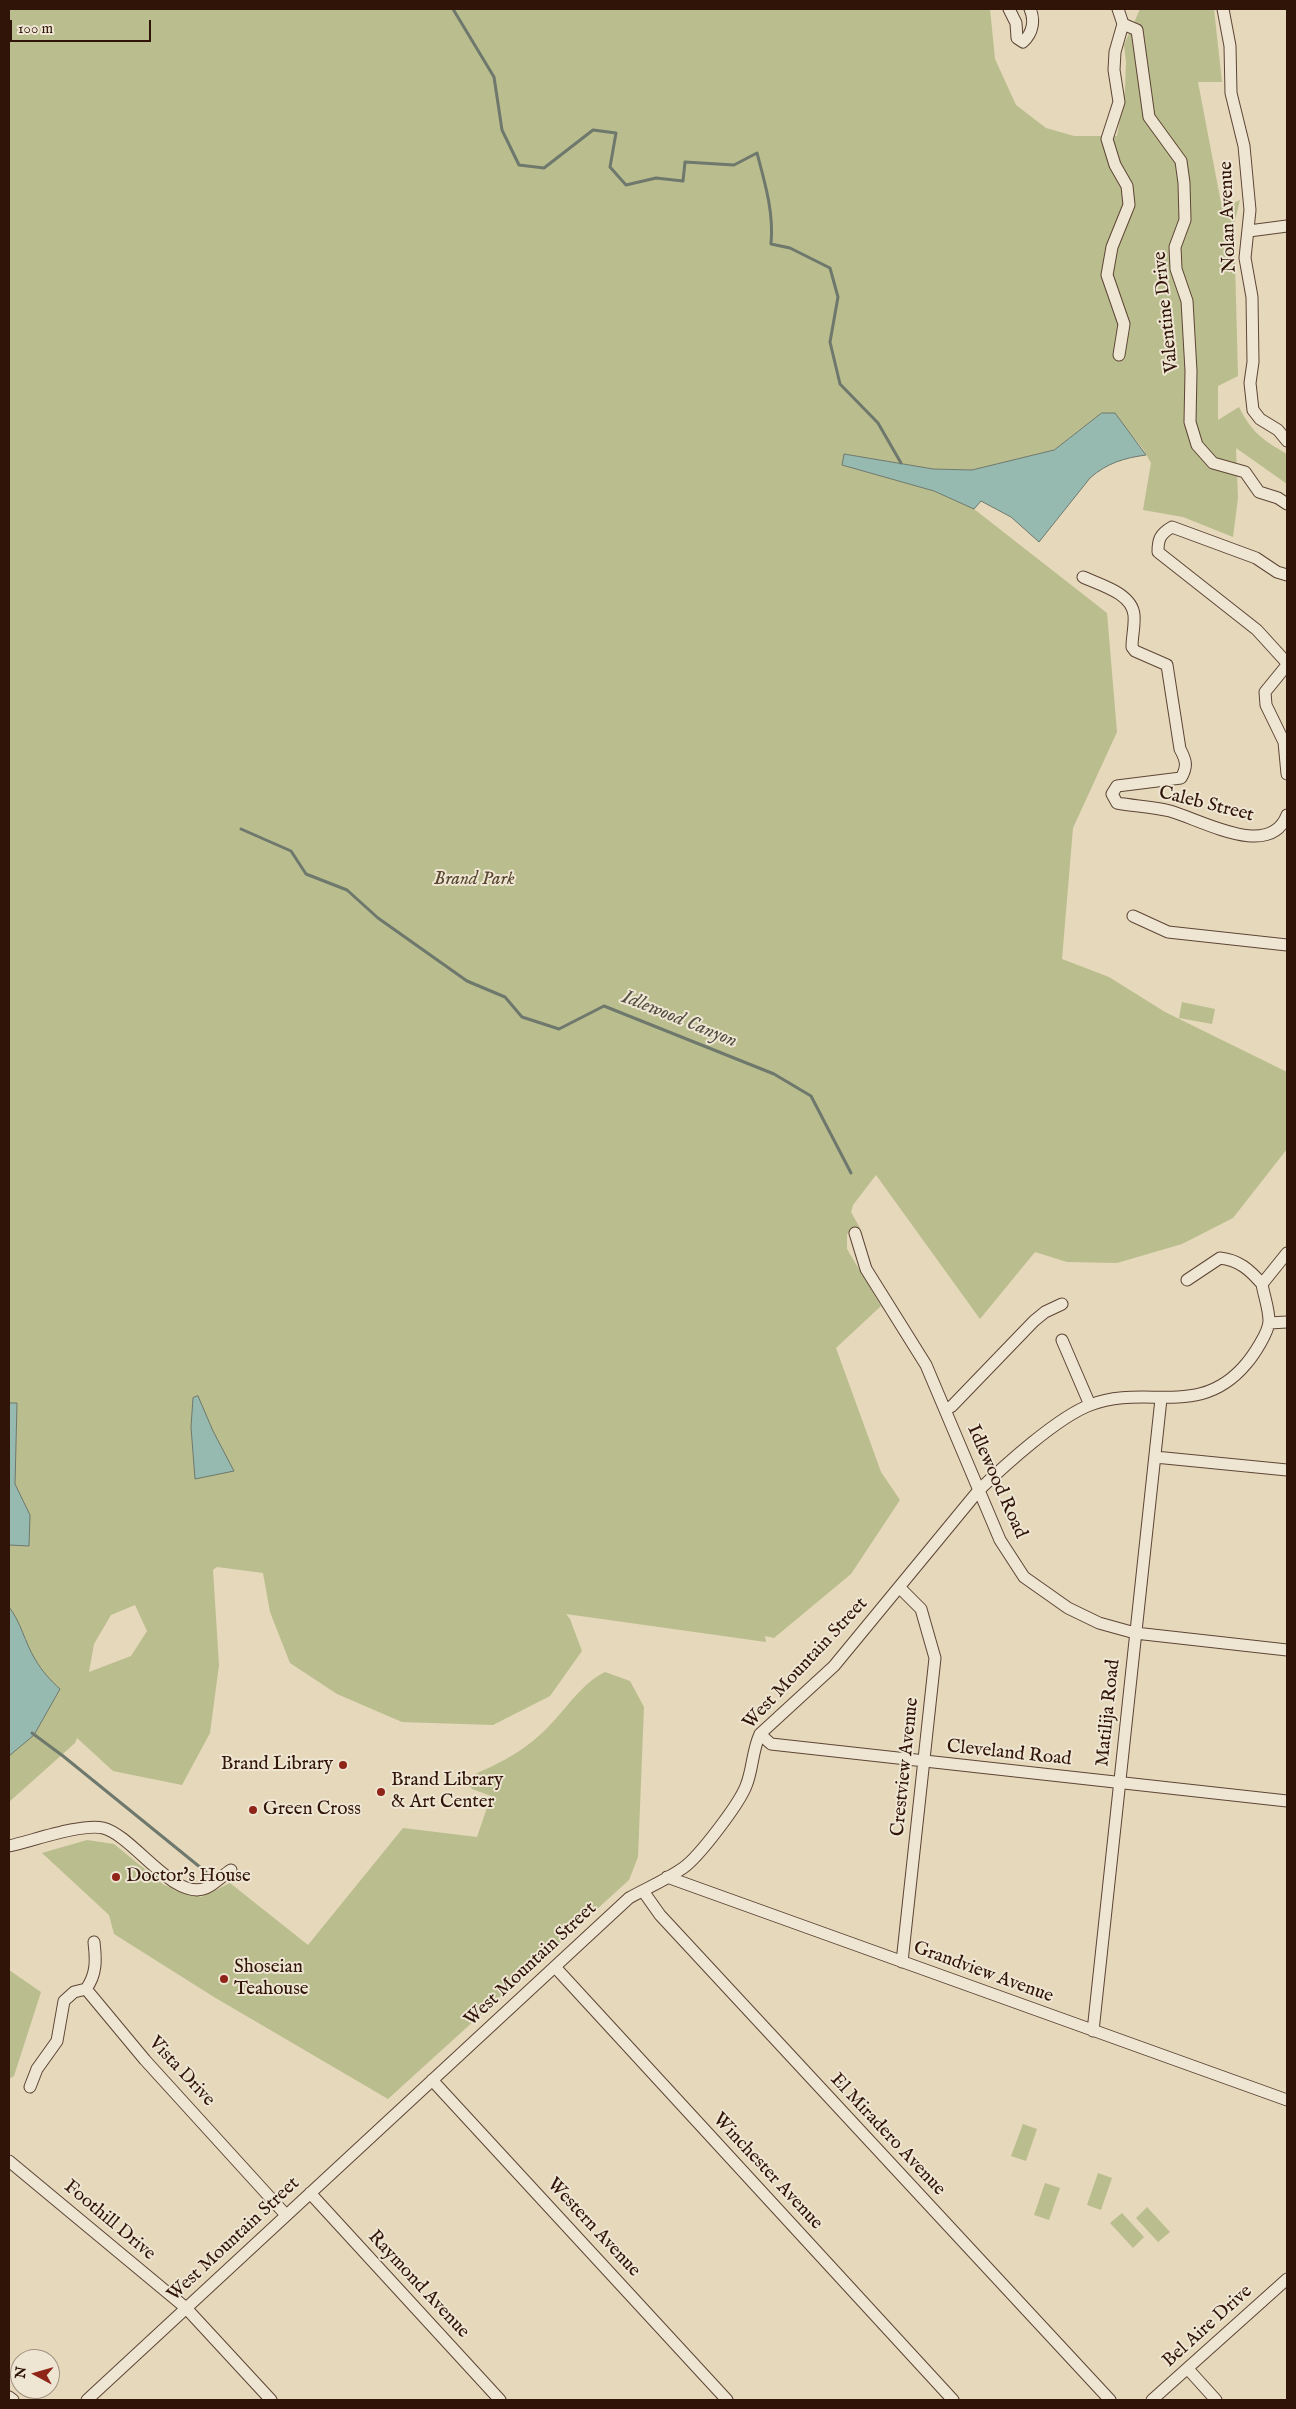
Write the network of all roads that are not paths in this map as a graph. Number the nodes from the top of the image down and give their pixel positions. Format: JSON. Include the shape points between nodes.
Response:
{"nodes":[{"id":1,"x":1009,"y":9,"type":"edge"},
{"id":2,"x":1030,"y":9,"type":"edge"},
{"id":3,"x":1118,"y":9,"type":"edge"},
{"id":4,"x":1223,"y":9,"type":"edge"},
{"id":5,"x":1122,"y":24,"type":"junction"},
{"id":6,"x":1287,"y":226,"type":"edge"},
{"id":7,"x":1249,"y":231,"type":"junction"},
{"id":8,"x":1119,"y":355,"type":"dead end"},
{"id":9,"x":1287,"y":441,"type":"edge"},
{"id":10,"x":1287,"y":504,"type":"edge"},
{"id":11,"x":1287,"y":575,"type":"edge"},
{"id":12,"x":1083,"y":577,"type":"dead end"},
{"id":13,"x":1287,"y":664,"type":"edge"},
{"id":14,"x":1287,"y":774,"type":"edge"},
{"id":15,"x":1287,"y":815,"type":"edge"},
{"id":16,"x":1133,"y":916,"type":"dead end"},
{"id":17,"x":1287,"y":944,"type":"edge"},
{"id":18,"x":855,"y":1233,"type":"dead end"},
{"id":19,"x":1287,"y":1253,"type":"edge"},
{"id":20,"x":1187,"y":1280,"type":"dead end"},
{"id":21,"x":1262,"y":1284,"type":"junction"},
{"id":22,"x":1062,"y":1304,"type":"dead end"},
{"id":23,"x":1287,"y":1322,"type":"edge"},
{"id":24,"x":1269,"y":1323,"type":"junction"},
{"id":25,"x":1062,"y":1340,"type":"dead end"},
{"id":26,"x":1161,"y":1399,"type":"junction"},
{"id":27,"x":1090,"y":1404,"type":"junction"},
{"id":28,"x":945,"y":1410,"type":"junction"},
{"id":29,"x":1155,"y":1457,"type":"junction"},
{"id":30,"x":1287,"y":1470,"type":"edge"},
{"id":31,"x":979,"y":1490,"type":"junction"},
{"id":32,"x":899,"y":1588,"type":"junction"},
{"id":33,"x":1136,"y":1632,"type":"junction"},
{"id":34,"x":1287,"y":1650,"type":"edge"},
{"id":35,"x":760,"y":1734,"type":"junction"},
{"id":36,"x":924,"y":1762,"type":"junction"},
{"id":37,"x":1120,"y":1783,"type":"junction"},
{"id":38,"x":1287,"y":1801,"type":"edge"},
{"id":39,"x":9,"y":1846,"type":"edge"},
{"id":40,"x":231,"y":1870,"type":"dead end"},
{"id":41,"x":667,"y":1878,"type":"junction"},
{"id":42,"x":643,"y":1891,"type":"junction"},
{"id":43,"x":94,"y":1942,"type":"dead end"},
{"id":44,"x":902,"y":1962,"type":"junction"},
{"id":45,"x":555,"y":1967,"type":"junction"},
{"id":46,"x":86,"y":1989,"type":"junction"},
{"id":47,"x":1093,"y":2031,"type":"junction"},
{"id":48,"x":432,"y":2080,"type":"junction"},
{"id":49,"x":30,"y":2087,"type":"dead end"},
{"id":50,"x":1287,"y":2100,"type":"edge"},
{"id":51,"x":9,"y":2161,"type":"edge"},
{"id":52,"x":310,"y":2194,"type":"junction"},
{"id":53,"x":286,"y":2215,"type":"junction"},
{"id":54,"x":1287,"y":2279,"type":"edge"},
{"id":55,"x":186,"y":2308,"type":"junction"},
{"id":56,"x":1188,"y":2369,"type":"junction"},
{"id":57,"x":9,"y":2397,"type":"edge"},
{"id":58,"x":13,"y":2400,"type":"edge"},
{"id":59,"x":87,"y":2400,"type":"edge"},
{"id":60,"x":271,"y":2400,"type":"edge"},
{"id":61,"x":500,"y":2400,"type":"edge"},
{"id":62,"x":727,"y":2400,"type":"edge"},
{"id":63,"x":954,"y":2400,"type":"edge"},
{"id":64,"x":1110,"y":2400,"type":"edge"},
{"id":65,"x":1152,"y":2400,"type":"edge"},
{"id":66,"x":1216,"y":2400,"type":"edge"}],
"edges":[{"from":1,"to":2,"type":"street","via":[[1016,23],[1017,38],[1023,42],[1032,28]]},
{"from":3,"to":5,"type":"street"},
{"from":4,"to":7,"type":"street","name":"Nolan Avenue","via":[[1230,46],[1231,93],[1244,146]]},
{"from":5,"to":8,"type":"street","via":[[1114,70],[1119,102],[1107,139],[1115,165],[1127,186],[1129,205],[1112,247],[1107,275],[1124,324]]},
{"from":5,"to":10,"type":"street","name":"Valentine Drive","via":[[1138,30],[1149,117],[1181,161],[1185,220],[1175,247],[1176,269],[1188,301],[1190,422],[1197,445],[1213,463],[1245,472],[1259,492]]},
{"from":6,"to":7,"type":"street"},
{"from":7,"to":9,"type":"street","name":"Nolan Avenue","via":[[1245,258],[1252,297],[1253,362],[1250,383],[1253,410]]},
{"from":11,"to":13,"type":"street","via":[[1256,558],[1172,527],[1158,539],[1158,552],[1257,630]]},
{"from":12,"to":15,"type":"street","name":"Caleb Street","via":[[1116,592],[1132,605],[1132,647],[1167,665],[1180,749],[1185,758],[1186,768],[1181,778],[1117,786],[1112,794],[1117,803],[1168,811],[1245,837],[1270,835],[1283,826]]},
{"from":13,"to":14,"type":"street","via":[[1265,692],[1266,705],[1284,742]]},
{"from":16,"to":17,"type":"street","via":[[1168,932]]},
{"from":18,"to":28,"type":"street","name":"Idlewood Road","via":[[866,1269],[926,1365]]},
{"from":19,"to":21,"type":"street"},
{"from":20,"to":21,"type":"street","via":[[1220,1258],[1240,1264]]},
{"from":21,"to":24,"type":"street"},
{"from":22,"to":28,"type":"street","via":[[1034,1321]]},
{"from":23,"to":24,"type":"street"},
{"from":24,"to":26,"type":"street","name":"West Mountain Street","via":[[1255,1354],[1234,1378],[1206,1394]]},
{"from":25,"to":27,"type":"street"},
{"from":26,"to":27,"type":"street","name":"West Mountain Street","via":[[1128,1398]]},
{"from":26,"to":29,"type":"street","name":"Matilija Road"},
{"from":27,"to":31,"type":"street","name":"West Mountain Street","via":[[1054,1427]]},
{"from":28,"to":31,"type":"street","name":"Idlewood Road"},
{"from":29,"to":30,"type":"street"},
{"from":29,"to":33,"type":"street","name":"Matilija Road"},
{"from":31,"to":32,"type":"street","name":"West Mountain Street"},
{"from":31,"to":33,"type":"street","name":"Idlewood Road","via":[[1000,1540],[1024,1577],[1068,1608],[1099,1623]]},
{"from":32,"to":35,"type":"street","name":"West Mountain Street","via":[[834,1666]]},
{"from":32,"to":36,"type":"street","name":"Crestview Avenue","via":[[921,1608],[935,1658]]},
{"from":33,"to":34,"type":"street","name":"Idlewood Road"},
{"from":33,"to":37,"type":"street","name":"Matilija Road"},
{"from":35,"to":36,"type":"street","name":"Cleveland Road","via":[[772,1744]]},
{"from":35,"to":41,"type":"street","name":"West Mountain Street","via":[[754,1747],[747,1784],[740,1798],[699,1853]]},
{"from":36,"to":37,"type":"street","name":"Cleveland Road"},
{"from":36,"to":44,"type":"street","name":"Crestview Avenue"},
{"from":37,"to":38,"type":"street","name":"Cleveland Road"},
{"from":37,"to":47,"type":"street","name":"Matilija Road"},
{"from":39,"to":40,"type":"street","via":[[86,1828],[103,1828],[117,1834],[174,1882],[193,1890],[206,1888]]},
{"from":41,"to":42,"type":"street","name":"West Mountain Street"},
{"from":41,"to":44,"type":"street","name":"Grandview Avenue"},
{"from":42,"to":45,"type":"street","name":"West Mountain Street","via":[[630,1898]]},
{"from":42,"to":64,"type":"street","name":"El Miradero Avenue","via":[[667,1923]]},
{"from":43,"to":46,"type":"street","via":[[95,1968]]},
{"from":44,"to":47,"type":"street","name":"Grandview Avenue"},
{"from":45,"to":48,"type":"street","name":"West Mountain Street"},
{"from":45,"to":63,"type":"street","name":"Winchester Avenue"},
{"from":46,"to":49,"type":"street","via":[[74,1992],[64,2001],[57,2041],[37,2069]]},
{"from":46,"to":53,"type":"street","name":"Vista Drive","via":[[134,2048]]},
{"from":47,"to":50,"type":"street","name":"Grandview Avenue"},
{"from":48,"to":52,"type":"street","name":"West Mountain Street"},
{"from":48,"to":62,"type":"street","name":"Western Avenue"},
{"from":51,"to":55,"type":"street","name":"Foothill Drive"},
{"from":52,"to":53,"type":"street","name":"West Mountain Street"},
{"from":52,"to":61,"type":"street","name":"Raymond Avenue"},
{"from":53,"to":55,"type":"street","name":"West Mountain Street"},
{"from":54,"to":56,"type":"street","name":"Bel Aire Drive"},
{"from":55,"to":59,"type":"street","name":"West Mountain Street"},
{"from":55,"to":60,"type":"street","name":"Foothill Drive"},
{"from":56,"to":65,"type":"street","name":"Bel Aire Drive"},
{"from":56,"to":66,"type":"street"},
{"from":57,"to":58,"type":"street"}]}
